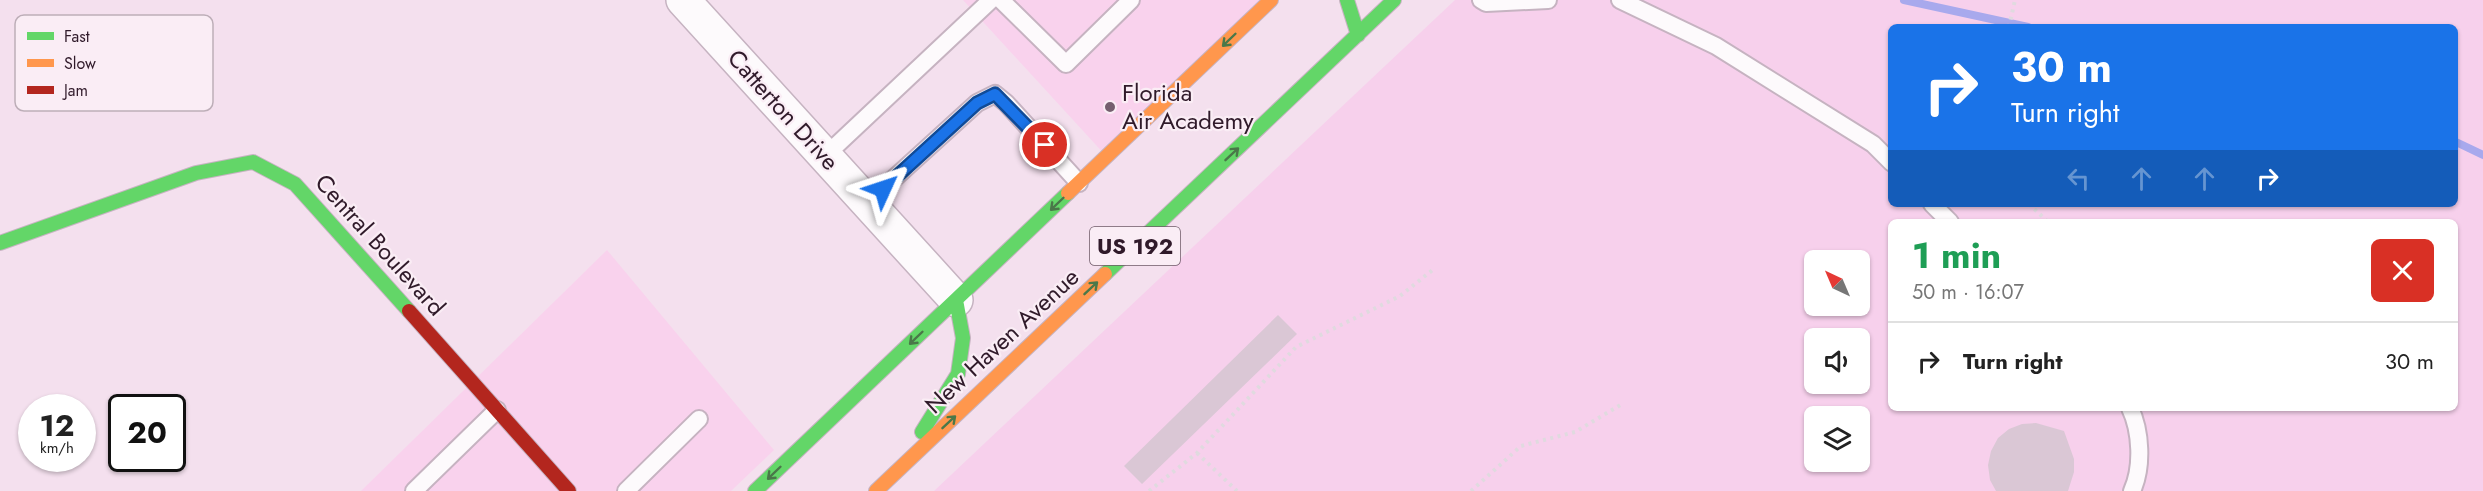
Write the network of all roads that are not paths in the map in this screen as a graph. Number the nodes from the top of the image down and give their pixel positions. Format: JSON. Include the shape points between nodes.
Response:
{"nodes":[{"id":1,"x":683,"y":0,"type":"edge"},
{"id":2,"x":991,"y":0,"type":"edge"},
{"id":3,"x":1002,"y":0,"type":"edge"},
{"id":4,"x":1131,"y":0,"type":"edge"},
{"id":5,"x":1271,"y":0,"type":"edge"},
{"id":6,"x":1347,"y":0,"type":"edge"},
{"id":7,"x":1394,"y":0,"type":"edge"},
{"id":8,"x":1481,"y":0,"type":"edge"},
{"id":9,"x":1548,"y":0,"type":"edge"},
{"id":10,"x":1620,"y":0,"type":"edge"},
{"id":11,"x":1358,"y":35,"type":"junction"},
{"id":12,"x":825,"y":156,"type":"junction"},
{"id":13,"x":1888,"y":159,"type":"edge"},
{"id":14,"x":1079,"y":183,"type":"junction"},
{"id":15,"x":867,"y":203,"type":"junction"},
{"id":16,"x":1935,"y":207,"type":"edge"},
{"id":17,"x":1947,"y":219,"type":"edge"},
{"id":18,"x":0,"y":243,"type":"edge"},
{"id":19,"x":956,"y":300,"type":"junction"},
{"id":20,"x":497,"y":410,"type":"junction"},
{"id":21,"x":2131,"y":411,"type":"edge"},
{"id":22,"x":699,"y":419,"type":"dead end"},
{"id":23,"x":899,"y":469,"type":"junction"},
{"id":24,"x":414,"y":491,"type":"edge"},
{"id":25,"x":568,"y":491,"type":"edge"},
{"id":26,"x":626,"y":491,"type":"edge"},
{"id":27,"x":755,"y":491,"type":"edge"},
{"id":28,"x":876,"y":491,"type":"edge"},
{"id":29,"x":2132,"y":491,"type":"edge"}],
"edges":[{"from":1,"to":12,"type":"street","name":"Catterton Drive"},
{"from":2,"to":12,"type":"lane"},
{"from":3,"to":4,"type":"lane","via":[[1066,64]]},
{"from":5,"to":14,"type":"main road","one_way":true},
{"from":6,"to":11,"type":"main road"},
{"from":7,"to":11,"type":"main road","name":"New Haven Avenue","number":"US 192"},
{"from":8,"to":9,"type":"lane"},
{"from":10,"to":13,"type":"lane","via":[[1716,46],[1873,144]]},
{"from":23,"to":11,"type":"main road","name":"New Haven Avenue","number":"US 192","one_way":true},
{"from":12,"to":15,"type":"street","name":"Catterton Drive"},
{"from":14,"to":15,"type":"lane","via":[[995,94],[977,103]]},
{"from":14,"to":19,"type":"main road","one_way":true},
{"from":15,"to":19,"type":"street","name":"Catterton Drive"},
{"from":16,"to":17,"type":"lane"},
{"from":18,"to":20,"type":"main road","name":"Central Boulevard","via":[[196,173],[253,162],[295,184]]},
{"from":19,"to":23,"type":"main road","via":[[963,338],[958,374]]},
{"from":19,"to":27,"type":"main road","one_way":true},
{"from":20,"to":24,"type":"lane"},
{"from":20,"to":25,"type":"main road","name":"Central Boulevard"},
{"from":21,"to":29,"type":"lane","via":[[2137,423],[2139,457]]},
{"from":22,"to":26,"type":"lane"},
{"from":23,"to":28,"type":"main road","name":"New Haven Avenue","number":"US 192"}]}
